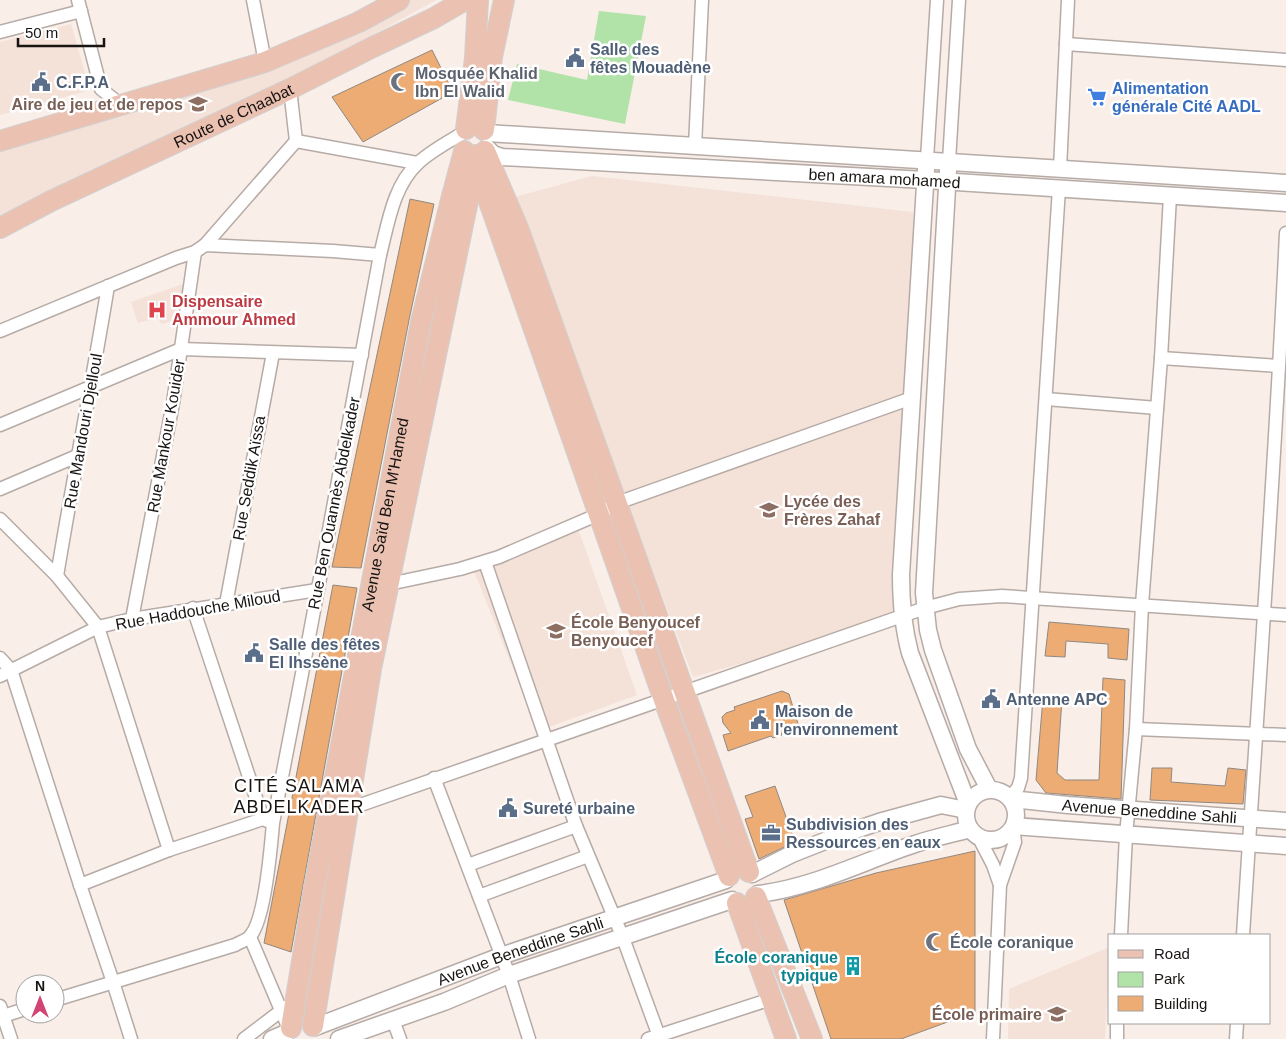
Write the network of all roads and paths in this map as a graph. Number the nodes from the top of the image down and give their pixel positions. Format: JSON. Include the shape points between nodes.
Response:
{"nodes":[{"id":1,"x":253,"y":0,"type":"edge"},
{"id":2,"x":399,"y":0,"type":"edge"},
{"id":3,"x":465,"y":0,"type":"edge"},
{"id":4,"x":478,"y":0,"type":"edge"},
{"id":5,"x":504,"y":0,"type":"edge"},
{"id":6,"x":702,"y":0,"type":"edge"},
{"id":7,"x":937,"y":0,"type":"edge"},
{"id":8,"x":959,"y":0,"type":"edge"},
{"id":9,"x":1068,"y":0,"type":"edge"},
{"id":10,"x":80,"y":6,"type":"edge"},
{"id":11,"x":379,"y":6,"type":"edge"},
{"id":12,"x":434,"y":18,"type":"junction"},
{"id":13,"x":477,"y":24,"type":"junction"},
{"id":14,"x":0,"y":32,"type":"edge"},
{"id":15,"x":1066,"y":44,"type":"junction"},
{"id":16,"x":1286,"y":60,"type":"edge"},
{"id":17,"x":264,"y":62,"type":"junction"},
{"id":18,"x":101,"y":89,"type":"junction"},
{"id":19,"x":290,"y":90,"type":"junction"},
{"id":20,"x":121,"y":105,"type":"junction"},
{"id":21,"x":92,"y":114,"type":"junction"},
{"id":22,"x":0,"y":141,"type":"edge"},
{"id":23,"x":296,"y":141,"type":"junction"},
{"id":24,"x":477,"y":143,"type":"junction"},
{"id":25,"x":694,"y":146,"type":"junction"},
{"id":26,"x":927,"y":159,"type":"junction"},
{"id":27,"x":948,"y":160,"type":"junction"},
{"id":28,"x":417,"y":163,"type":"junction"},
{"id":29,"x":1060,"y":168,"type":"junction"},
{"id":30,"x":925,"y":180,"type":"junction"},
{"id":31,"x":948,"y":181,"type":"junction"},
{"id":32,"x":1286,"y":183,"type":"edge"},
{"id":33,"x":1059,"y":188,"type":"junction"},
{"id":34,"x":1170,"y":196,"type":"junction"},
{"id":35,"x":1286,"y":203,"type":"edge"},
{"id":36,"x":0,"y":228,"type":"edge"},
{"id":37,"x":1286,"y":233,"type":"edge"},
{"id":38,"x":200,"y":248,"type":"junction"},
{"id":39,"x":380,"y":256,"type":"junction"},
{"id":40,"x":108,"y":286,"type":"junction"},
{"id":41,"x":537,"y":310,"type":"junction"},
{"id":42,"x":1284,"y":311,"type":"edge"},
{"id":43,"x":0,"y":331,"type":"edge"},
{"id":44,"x":181,"y":348,"type":"junction"},
{"id":45,"x":273,"y":353,"type":"junction"},
{"id":46,"x":362,"y":355,"type":"junction"},
{"id":47,"x":1161,"y":358,"type":"junction"},
{"id":48,"x":1279,"y":366,"type":"junction"},
{"id":49,"x":92,"y":385,"type":"junction"},
{"id":50,"x":912,"y":398,"type":"junction"},
{"id":51,"x":1046,"y":399,"type":"junction"},
{"id":52,"x":1157,"y":408,"type":"junction"},
{"id":53,"x":0,"y":425,"type":"edge"},
{"id":54,"x":77,"y":456,"type":"junction"},
{"id":55,"x":0,"y":488,"type":"edge"},
{"id":56,"x":617,"y":504,"type":"junction"},
{"id":57,"x":599,"y":514,"type":"junction"},
{"id":58,"x":0,"y":519,"type":"edge"},
{"id":59,"x":485,"y":562,"type":"junction"},
{"id":60,"x":57,"y":576,"type":"junction"},
{"id":61,"x":388,"y":584,"type":"junction"},
{"id":62,"x":317,"y":590,"type":"junction"},
{"id":63,"x":1033,"y":598,"type":"junction"},
{"id":64,"x":226,"y":604,"type":"junction"},
{"id":65,"x":1142,"y":605,"type":"junction"},
{"id":66,"x":193,"y":608,"type":"junction"},
{"id":67,"x":925,"y":608,"type":"junction"},
{"id":68,"x":1265,"y":614,"type":"junction"},
{"id":69,"x":1286,"y":615,"type":"edge"},
{"id":70,"x":902,"y":616,"type":"junction"},
{"id":71,"x":132,"y":618,"type":"junction"},
{"id":72,"x":98,"y":627,"type":"junction"},
{"id":73,"x":0,"y":658,"type":"edge"},
{"id":74,"x":6,"y":673,"type":"edge"},
{"id":75,"x":685,"y":692,"type":"junction"},
{"id":76,"x":664,"y":700,"type":"junction"},
{"id":77,"x":1136,"y":729,"type":"junction"},
{"id":78,"x":1255,"y":734,"type":"junction"},
{"id":79,"x":1286,"y":736,"type":"edge"},
{"id":80,"x":547,"y":739,"type":"junction"},
{"id":81,"x":434,"y":778,"type":"junction"},
{"id":82,"x":989,"y":789,"type":"junction"},
{"id":83,"x":1011,"y":798,"type":"junction"},
{"id":84,"x":967,"y":807,"type":"junction"},
{"id":85,"x":349,"y":809,"type":"junction"},
{"id":86,"x":1129,"y":809,"type":"junction"},
{"id":87,"x":1251,"y":818,"type":"junction"},
{"id":88,"x":268,"y":821,"type":"junction"},
{"id":89,"x":1286,"y":821,"type":"edge"},
{"id":90,"x":576,"y":826,"type":"junction"},
{"id":91,"x":1013,"y":828,"type":"junction"},
{"id":92,"x":974,"y":832,"type":"junction"},
{"id":93,"x":1126,"y":835,"type":"junction"},
{"id":94,"x":1249,"y":843,"type":"junction"},
{"id":95,"x":1286,"y":846,"type":"edge"},
{"id":96,"x":169,"y":850,"type":"junction"},
{"id":97,"x":588,"y":856,"type":"junction"},
{"id":98,"x":468,"y":865,"type":"junction"},
{"id":99,"x":750,"y":873,"type":"junction"},
{"id":100,"x":728,"y":878,"type":"junction"},
{"id":101,"x":80,"y":885,"type":"junction"},
{"id":102,"x":1000,"y":885,"type":"junction"},
{"id":103,"x":479,"y":896,"type":"junction"},
{"id":104,"x":746,"y":898,"type":"junction"},
{"id":105,"x":614,"y":918,"type":"junction"},
{"id":106,"x":1122,"y":934,"type":"edge"},
{"id":107,"x":1243,"y":934,"type":"edge"},
{"id":108,"x":250,"y":937,"type":"junction"},
{"id":109,"x":623,"y":938,"type":"junction"},
{"id":110,"x":501,"y":956,"type":"junction"},
{"id":111,"x":509,"y":976,"type":"junction"},
{"id":112,"x":113,"y":982,"type":"junction"},
{"id":113,"x":65,"y":997,"type":"edge"},
{"id":114,"x":771,"y":999,"type":"junction"},
{"id":115,"x":15,"y":1011,"type":"edge"},
{"id":116,"x":1,"y":1013,"type":"edge"},
{"id":117,"x":393,"y":1020,"type":"junction"},
{"id":118,"x":1117,"y":1024,"type":"edge"},
{"id":119,"x":1238,"y":1024,"type":"edge"},
{"id":120,"x":283,"y":1026,"type":"edge"},
{"id":121,"x":317,"y":1031,"type":"edge"},
{"id":122,"x":656,"y":1038,"type":"edge"},
{"id":123,"x":11,"y":1039,"type":"edge"},
{"id":124,"x":131,"y":1039,"type":"edge"},
{"id":125,"x":244,"y":1039,"type":"edge"},
{"id":126,"x":340,"y":1039,"type":"edge"},
{"id":127,"x":400,"y":1039,"type":"edge"},
{"id":128,"x":529,"y":1039,"type":"edge"},
{"id":129,"x":786,"y":1039,"type":"edge"},
{"id":130,"x":812,"y":1039,"type":"edge"},
{"id":131,"x":993,"y":1039,"type":"edge"},
{"id":132,"x":1117,"y":1039,"type":"edge"},
{"id":133,"x":1236,"y":1039,"type":"edge"}],
"edges":[{"from":1,"to":17,"type":"street"},
{"from":2,"to":11,"type":"main road"},
{"from":3,"to":12,"type":"main road","name":"Route de Chaabat"},
{"from":4,"to":13,"type":"main road","name":"Avenue Saïd Ben M'Hamed"},
{"from":5,"to":24,"type":"main road","name":"Avenue Saïd Ben M'Hamed"},
{"from":6,"to":25,"type":"street"},
{"from":7,"to":26,"type":"street"},
{"from":8,"to":27,"type":"street"},
{"from":9,"to":15,"type":"street"},
{"from":10,"to":14,"type":"street"},
{"from":10,"to":18,"type":"street"},
{"from":11,"to":17,"type":"main road","via":[[323,38]]},
{"from":12,"to":13,"type":"main road","via":[[452,16]]},
{"from":12,"to":19,"type":"main road","name":"Route de Chaabat"},
{"from":13,"to":24,"type":"main road","name":"Avenue Saïd Ben M'Hamed","via":[[474,67]]},
{"from":15,"to":16,"type":"street"},
{"from":15,"to":29,"type":"street"},
{"from":17,"to":20,"type":"main road"},
{"from":18,"to":20,"type":"street"},
{"from":18,"to":21,"type":"street"},
{"from":19,"to":23,"type":"street"},
{"from":19,"to":36,"type":"main road","name":"Route de Chaabat"},
{"from":20,"to":21,"type":"main road"},
{"from":21,"to":22,"type":"main road"},
{"from":23,"to":28,"type":"street"},
{"from":23,"to":38,"type":"street"},
{"from":24,"to":25,"type":"street","name":"ben amara mohamed"},
{"from":24,"to":28,"type":"street","name":"Rue Ben Ouannès Abdelkader"},
{"from":24,"to":30,"type":"street","name":"ben amara mohamed","via":[[502,158]]},
{"from":24,"to":41,"type":"main road","via":[[518,228]]},
{"from":24,"to":61,"type":"main road","name":"Avenue Saïd Ben M'Hamed","via":[[471,186]]},
{"from":24,"to":120,"type":"main road","name":"Avenue Saïd Ben M'Hamed","via":[[450,200],[421,322],[316,878]]},
{"from":25,"to":26,"type":"street","name":"ben amara mohamed"},
{"from":26,"to":27,"type":"street","name":"ben amara mohamed"},
{"from":26,"to":30,"type":"street"},
{"from":27,"to":29,"type":"street","name":"ben amara mohamed"},
{"from":27,"to":31,"type":"street"},
{"from":28,"to":39,"type":"street","name":"Rue Ben Ouannès Abdelkader","via":[[394,201]]},
{"from":29,"to":32,"type":"street","name":"ben amara mohamed"},
{"from":30,"to":31,"type":"street","name":"ben amara mohamed"},
{"from":30,"to":50,"type":"street"},
{"from":31,"to":33,"type":"street","name":"ben amara mohamed"},
{"from":31,"to":67,"type":"street","via":[[924,566]]},
{"from":33,"to":34,"type":"street","name":"ben amara mohamed"},
{"from":33,"to":51,"type":"street"},
{"from":34,"to":35,"type":"street","name":"ben amara mohamed"},
{"from":34,"to":47,"type":"street"},
{"from":37,"to":42,"type":"street"},
{"from":38,"to":39,"type":"street","via":[[333,251]]},
{"from":38,"to":40,"type":"street"},
{"from":38,"to":44,"type":"street","name":"Rue Mankour Kouider"},
{"from":39,"to":46,"type":"street","name":"Rue Ben Ouannès Abdelkader"},
{"from":40,"to":43,"type":"street"},
{"from":40,"to":49,"type":"street","name":"Rue Mandouri Djelloul"},
{"from":41,"to":56,"type":"main road"},
{"from":41,"to":57,"type":"main road"},
{"from":42,"to":48,"type":"street"},
{"from":44,"to":45,"type":"street"},
{"from":44,"to":49,"type":"street"},
{"from":44,"to":71,"type":"street","name":"Rue Mankour Kouider","via":[[162,470]]},
{"from":45,"to":46,"type":"street"},
{"from":45,"to":64,"type":"street","name":"Rue Seddik Aïssa"},
{"from":46,"to":62,"type":"street","name":"Rue Ben Ouannès Abdelkader"},
{"from":47,"to":48,"type":"street"},
{"from":47,"to":52,"type":"street"},
{"from":48,"to":68,"type":"street"},
{"from":49,"to":53,"type":"street"},
{"from":49,"to":54,"type":"street","name":"Rue Mandouri Djelloul"},
{"from":50,"to":56,"type":"street"},
{"from":50,"to":70,"type":"street","via":[[901,576]]},
{"from":51,"to":52,"type":"street"},
{"from":51,"to":63,"type":"street"},
{"from":52,"to":65,"type":"street"},
{"from":54,"to":55,"type":"street"},
{"from":54,"to":60,"type":"street","name":"Rue Mandouri Djelloul"},
{"from":56,"to":57,"type":"street"},
{"from":56,"to":75,"type":"main road"},
{"from":57,"to":59,"type":"street"},
{"from":57,"to":76,"type":"main road"},
{"from":58,"to":60,"type":"street"},
{"from":59,"to":61,"type":"street"},
{"from":59,"to":80,"type":"street"},
{"from":60,"to":72,"type":"street"},
{"from":61,"to":85,"type":"main road","name":"Avenue Saïd Ben M'Hamed"},
{"from":62,"to":64,"type":"street","name":"Rue Haddouche Miloud"},
{"from":62,"to":88,"type":"street","name":"Rue Ben Ouannès Abdelkader"},
{"from":63,"to":65,"type":"street"},
{"from":63,"to":67,"type":"street","via":[[974,597]]},
{"from":63,"to":83,"type":"street","via":[[1021,778]]},
{"from":64,"to":66,"type":"street","name":"Rue Haddouche Miloud"},
{"from":65,"to":68,"type":"street"},
{"from":65,"to":77,"type":"street"},
{"from":66,"to":71,"type":"street","name":"Rue Haddouche Miloud"},
{"from":66,"to":88,"type":"street"},
{"from":67,"to":70,"type":"street"},
{"from":67,"to":82,"type":"street","via":[[936,659],[968,749]]},
{"from":68,"to":69,"type":"street"},
{"from":68,"to":78,"type":"street"},
{"from":70,"to":75,"type":"street"},
{"from":70,"to":84,"type":"street","via":[[910,653]]},
{"from":71,"to":72,"type":"street","name":"Rue Haddouche Miloud"},
{"from":72,"to":74,"type":"street","name":"Rue Haddouche Miloud"},
{"from":72,"to":96,"type":"street"},
{"from":73,"to":74,"type":"street"},
{"from":74,"to":101,"type":"street"},
{"from":75,"to":76,"type":"street"},
{"from":75,"to":99,"type":"main road"},
{"from":76,"to":80,"type":"street"},
{"from":76,"to":100,"type":"main road"},
{"from":77,"to":78,"type":"street"},
{"from":77,"to":86,"type":"street"},
{"from":78,"to":79,"type":"street"},
{"from":78,"to":87,"type":"street"},
{"from":80,"to":81,"type":"street"},
{"from":80,"to":90,"type":"street"},
{"from":81,"to":85,"type":"street"},
{"from":81,"to":98,"type":"street"},
{"from":82,"to":83,"type":"street"},
{"from":82,"to":84,"type":"street","via":[[977,794]]},
{"from":83,"to":86,"type":"street","name":"Avenue Beneddine Sahli"},
{"from":83,"to":91,"type":"street","via":[[1017,815]]},
{"from":84,"to":92,"type":"street","via":[[966,820]]},
{"from":84,"to":99,"type":"street","via":[[941,805],[879,822]]},
{"from":85,"to":121,"type":"main road","name":"Avenue Saïd Ben M'Hamed"},
{"from":86,"to":87,"type":"street","name":"Avenue Beneddine Sahli"},
{"from":86,"to":93,"type":"street"},
{"from":87,"to":89,"type":"street","name":"Avenue Beneddine Sahli"},
{"from":87,"to":94,"type":"street"},
{"from":88,"to":96,"type":"street"},
{"from":88,"to":108,"type":"street","name":"Rue Ben Ouannès Abdelkader","via":[[271,853],[256,928]]},
{"from":90,"to":97,"type":"street"},
{"from":90,"to":98,"type":"street"},
{"from":91,"to":92,"type":"street","via":[[996,840],[983,839]]},
{"from":91,"to":93,"type":"street","name":"Avenue Beneddine Sahli"},
{"from":91,"to":102,"type":"street","via":[[1015,842]]},
{"from":92,"to":102,"type":"street","via":[[993,865]]},
{"from":92,"to":104,"type":"street","name":"Avenue Beneddine Sahli","via":[[915,844],[809,882]]},
{"from":93,"to":94,"type":"street","name":"Avenue Beneddine Sahli"},
{"from":93,"to":106,"type":"street"},
{"from":94,"to":95,"type":"street","name":"Avenue Beneddine Sahli"},
{"from":94,"to":107,"type":"street"},
{"from":96,"to":101,"type":"street"},
{"from":97,"to":103,"type":"street"},
{"from":97,"to":105,"type":"street"},
{"from":98,"to":103,"type":"street"},
{"from":99,"to":100,"type":"main road","via":[[738,870]]},
{"from":99,"to":104,"type":"main road","via":[[758,884]]},
{"from":100,"to":104,"type":"main road","via":[[725,891]]},
{"from":100,"to":105,"type":"street","name":"Avenue Beneddine Sahli"},
{"from":101,"to":112,"type":"street"},
{"from":102,"to":131,"type":"street"},
{"from":103,"to":110,"type":"street"},
{"from":104,"to":109,"type":"street","name":"Avenue Beneddine Sahli"},
{"from":104,"to":114,"type":"main road"},
{"from":104,"to":130,"type":"main road"},
{"from":105,"to":109,"type":"street"},
{"from":105,"to":110,"type":"street","name":"Avenue Beneddine Sahli"},
{"from":108,"to":112,"type":"street","via":[[234,945]]},
{"from":108,"to":120,"type":"street"},
{"from":109,"to":111,"type":"street","name":"Avenue Beneddine Sahli"},
{"from":109,"to":122,"type":"street"},
{"from":110,"to":111,"type":"street"},
{"from":110,"to":121,"type":"street","name":"Avenue Beneddine Sahli"},
{"from":111,"to":117,"type":"street","name":"Avenue Beneddine Sahli"},
{"from":111,"to":128,"type":"street"},
{"from":112,"to":113,"type":"street"},
{"from":112,"to":124,"type":"street"},
{"from":114,"to":122,"type":"street"},
{"from":114,"to":129,"type":"main road"},
{"from":115,"to":116,"type":"street"},
{"from":116,"to":123,"type":"street"},
{"from":117,"to":126,"type":"street","name":"Avenue Beneddine Sahli"},
{"from":117,"to":127,"type":"street"},
{"from":118,"to":132,"type":"street"},
{"from":119,"to":133,"type":"street"},
{"from":120,"to":121,"type":"main road","via":[[303,1023]]},
{"from":120,"to":125,"type":"street"}]}
